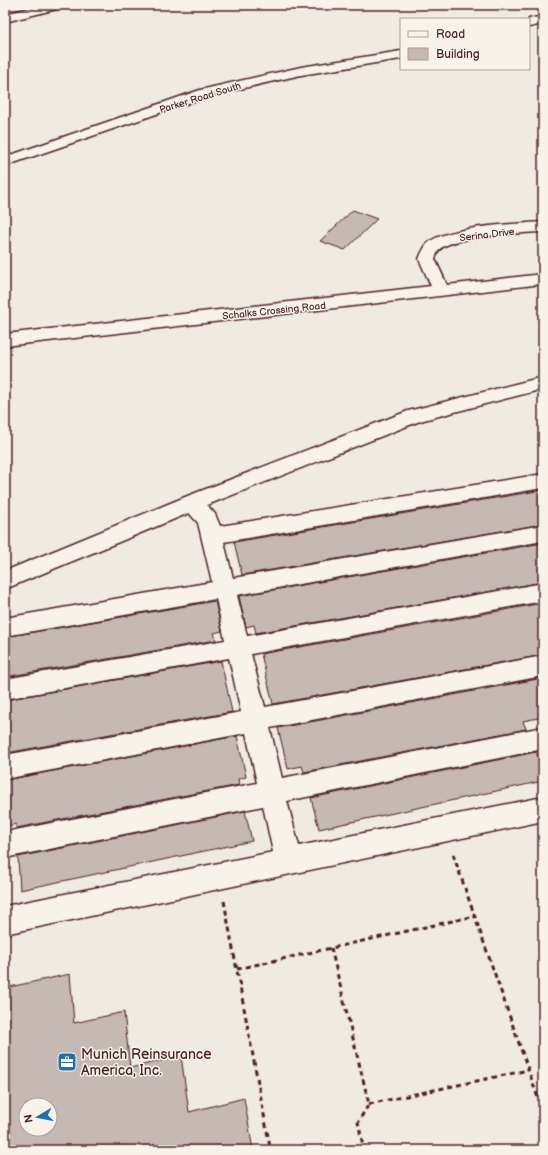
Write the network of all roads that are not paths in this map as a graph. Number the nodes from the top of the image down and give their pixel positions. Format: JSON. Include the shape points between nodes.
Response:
{"nodes":[{"id":1,"x":57,"y":5,"type":"edge"},
{"id":2,"x":5,"y":18,"type":"edge"},
{"id":3,"x":543,"y":20,"type":"edge"},
{"id":4,"x":530,"y":23,"type":"edge"},
{"id":5,"x":400,"y":55,"type":"edge"},
{"id":6,"x":5,"y":162,"type":"edge"},
{"id":7,"x":543,"y":227,"type":"edge"},
{"id":8,"x":543,"y":279,"type":"edge"},
{"id":9,"x":442,"y":290,"type":"junction"},
{"id":10,"x":5,"y":340,"type":"edge"},
{"id":11,"x":543,"y":383,"type":"edge"},
{"id":12,"x":543,"y":481,"type":"edge"},
{"id":13,"x":192,"y":503,"type":"junction"},
{"id":14,"x":543,"y":533,"type":"edge"},
{"id":15,"x":212,"y":536,"type":"junction"},
{"id":16,"x":5,"y":580,"type":"edge"},
{"id":17,"x":224,"y":588,"type":"junction"},
{"id":18,"x":543,"y":592,"type":"edge"},
{"id":19,"x":5,"y":627,"type":"edge"},
{"id":20,"x":238,"y":647,"type":"junction"},
{"id":21,"x":543,"y":666,"type":"edge"},
{"id":22,"x":5,"y":689,"type":"edge"},
{"id":23,"x":255,"y":720,"type":"junction"},
{"id":24,"x":543,"y":738,"type":"edge"},
{"id":25,"x":5,"y":767,"type":"edge"},
{"id":26,"x":272,"y":792,"type":"junction"},
{"id":27,"x":543,"y":809,"type":"edge"},
{"id":28,"x":5,"y":845,"type":"edge"},
{"id":29,"x":289,"y":862,"type":"junction"},
{"id":30,"x":5,"y":920,"type":"edge"}],
"edges":[{"from":1,"to":2,"type":"street"},
{"from":3,"to":4,"type":"street"},
{"from":5,"to":6,"type":"street","name":"Parker Road South","via":[[301,71],[205,93]]},
{"from":7,"to":9,"type":"street","name":"Serina Drive","via":[[444,240],[433,247],[427,259]]},
{"from":8,"to":9,"type":"street","name":"Schalks Crossing Road"},
{"from":9,"to":10,"type":"street","name":"Schalks Crossing Road"},
{"from":11,"to":13,"type":"street","via":[[415,416]]},
{"from":12,"to":15,"type":"street"},
{"from":13,"to":15,"type":"street","via":[[208,520]]},
{"from":13,"to":16,"type":"street"},
{"from":14,"to":17,"type":"street"},
{"from":15,"to":17,"type":"street"},
{"from":17,"to":19,"type":"street"},
{"from":17,"to":20,"type":"street"},
{"from":18,"to":20,"type":"street"},
{"from":20,"to":22,"type":"street"},
{"from":20,"to":23,"type":"street"},
{"from":21,"to":23,"type":"street"},
{"from":23,"to":25,"type":"street"},
{"from":23,"to":26,"type":"street"},
{"from":24,"to":26,"type":"street"},
{"from":26,"to":28,"type":"street"},
{"from":26,"to":29,"type":"street"},
{"from":27,"to":29,"type":"street"},
{"from":29,"to":30,"type":"street"}]}
